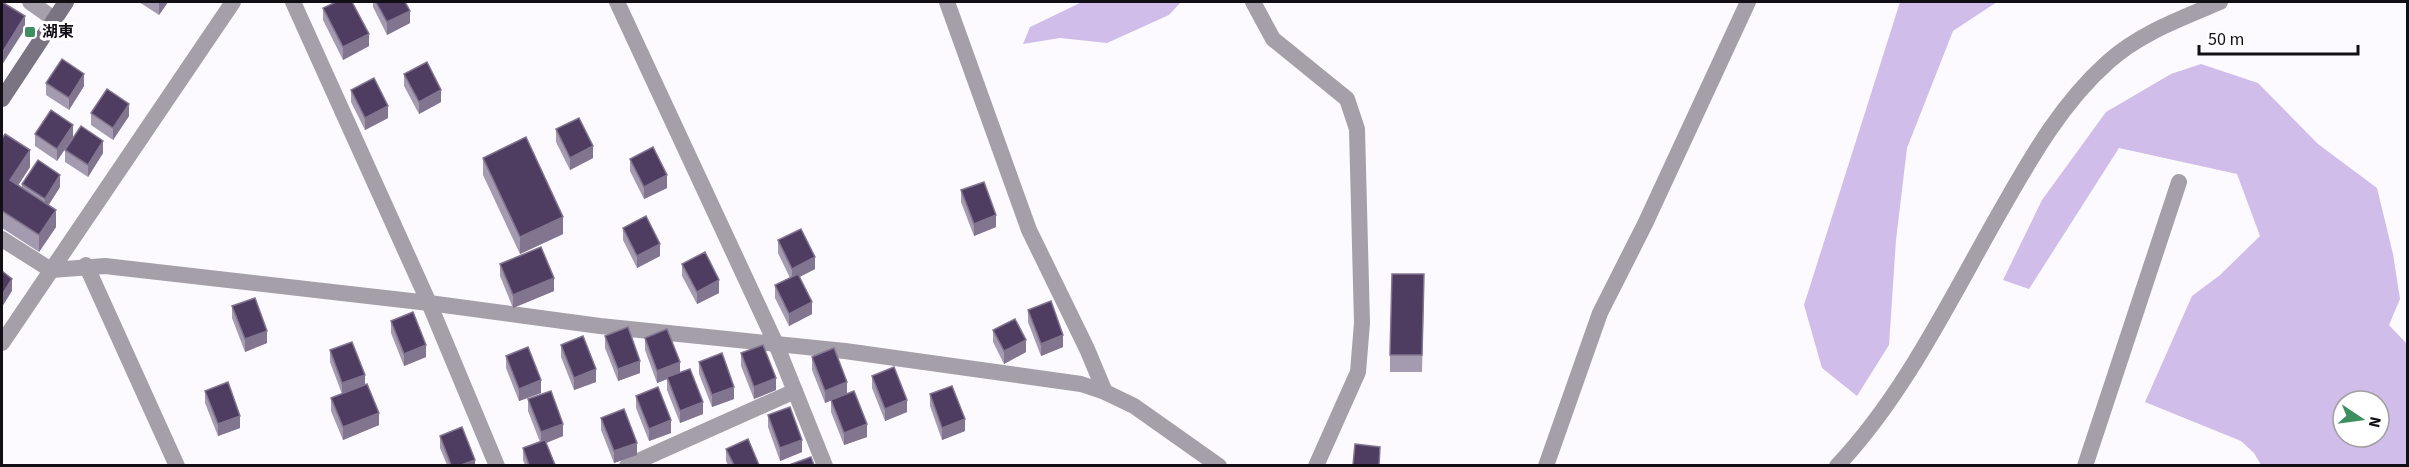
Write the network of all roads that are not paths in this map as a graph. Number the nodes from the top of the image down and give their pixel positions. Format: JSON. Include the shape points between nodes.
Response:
{"nodes":[{"id":1,"x":30,"y":2,"type":"edge"},
{"id":2,"x":66,"y":2,"type":"edge"},
{"id":3,"x":232,"y":2,"type":"edge"},
{"id":4,"x":293,"y":2,"type":"edge"},
{"id":5,"x":617,"y":2,"type":"edge"},
{"id":6,"x":947,"y":2,"type":"edge"},
{"id":7,"x":1253,"y":2,"type":"edge"},
{"id":8,"x":1748,"y":2,"type":"edge"},
{"id":9,"x":2220,"y":2,"type":"edge"},
{"id":10,"x":54,"y":19,"type":"junction"},
{"id":11,"x":2,"y":99,"type":"edge"},
{"id":12,"x":2179,"y":182,"type":"dead end"},
{"id":13,"x":2,"y":239,"type":"edge"},
{"id":14,"x":86,"y":266,"type":"junction"},
{"id":15,"x":51,"y":270,"type":"junction"},
{"id":16,"x":429,"y":303,"type":"junction"},
{"id":17,"x":2,"y":343,"type":"edge"},
{"id":18,"x":776,"y":344,"type":"junction"},
{"id":19,"x":795,"y":391,"type":"junction"},
{"id":20,"x":1105,"y":392,"type":"junction"},
{"id":21,"x":177,"y":465,"type":"edge"},
{"id":22,"x":497,"y":465,"type":"edge"},
{"id":23,"x":627,"y":465,"type":"edge"},
{"id":24,"x":825,"y":465,"type":"edge"},
{"id":25,"x":1219,"y":465,"type":"edge"},
{"id":26,"x":1316,"y":465,"type":"edge"},
{"id":27,"x":1545,"y":465,"type":"edge"},
{"id":28,"x":1837,"y":465,"type":"edge"},
{"id":29,"x":2085,"y":465,"type":"edge"}],
"edges":[{"from":1,"to":10,"type":"street"},
{"from":2,"to":10,"type":"main road"},
{"from":3,"to":15,"type":"street"},
{"from":4,"to":16,"type":"street"},
{"from":5,"to":18,"type":"street"},
{"from":6,"to":20,"type":"street","via":[[1029,230]]},
{"from":7,"to":26,"type":"street","via":[[1273,39],[1347,99],[1357,129],[1362,323],[1358,372]]},
{"from":8,"to":27,"type":"street","via":[[1600,313]]},
{"from":9,"to":28,"type":"street","via":[[2146,35],[2109,61],[2079,93],[2039,144],[1893,398]]},
{"from":10,"to":11,"type":"main road"},
{"from":12,"to":29,"type":"street"},
{"from":13,"to":15,"type":"street"},
{"from":14,"to":15,"type":"street"},
{"from":14,"to":16,"type":"street"},
{"from":14,"to":21,"type":"street"},
{"from":15,"to":17,"type":"street"},
{"from":16,"to":18,"type":"street"},
{"from":16,"to":22,"type":"street"},
{"from":18,"to":19,"type":"street"},
{"from":18,"to":20,"type":"street","via":[[1081,384]]},
{"from":19,"to":23,"type":"street"},
{"from":19,"to":24,"type":"street"},
{"from":20,"to":25,"type":"street","via":[[1134,406]]}]}
